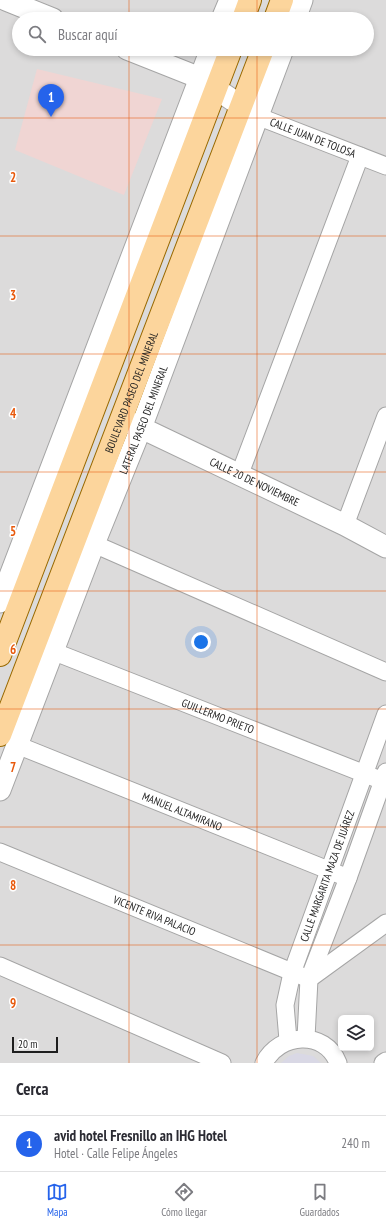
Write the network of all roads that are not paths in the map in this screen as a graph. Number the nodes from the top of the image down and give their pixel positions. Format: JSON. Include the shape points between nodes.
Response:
{"nodes":[{"id":1,"x":6,"y":0,"type":"edge"},
{"id":2,"x":230,"y":0,"type":"edge"},
{"id":3,"x":250,"y":0,"type":"edge"},
{"id":4,"x":282,"y":0,"type":"edge"},
{"id":5,"x":302,"y":0,"type":"edge"},
{"id":6,"x":36,"y":12,"type":"edge"},
{"id":7,"x":225,"y":12,"type":"edge"},
{"id":8,"x":246,"y":12,"type":"edge"},
{"id":9,"x":278,"y":12,"type":"edge"},
{"id":10,"x":298,"y":12,"type":"edge"},
{"id":11,"x":143,"y":56,"type":"edge"},
{"id":12,"x":210,"y":56,"type":"edge"},
{"id":13,"x":226,"y":56,"type":"edge"},
{"id":14,"x":261,"y":56,"type":"edge"},
{"id":15,"x":279,"y":56,"type":"edge"},
{"id":16,"x":208,"y":84,"type":"junction"},
{"id":17,"x":249,"y":112,"type":"junction"},
{"id":18,"x":360,"y":156,"type":"junction"},
{"id":19,"x":386,"y":166,"type":"edge"},
{"id":20,"x":386,"y":416,"type":"edge"},
{"id":21,"x":122,"y":418,"type":"junction"},
{"id":22,"x":141,"y":428,"type":"junction"},
{"id":23,"x":62,"y":466,"type":"junction"},
{"id":24,"x":239,"y":476,"type":"junction"},
{"id":25,"x":345,"y":525,"type":"junction"},
{"id":26,"x":94,"y":544,"type":"junction"},
{"id":27,"x":386,"y":546,"type":"edge"},
{"id":28,"x":1,"y":594,"type":"edge"},
{"id":29,"x":44,"y":648,"type":"junction"},
{"id":30,"x":0,"y":655,"type":"edge"},
{"id":31,"x":386,"y":672,"type":"edge"},
{"id":32,"x":386,"y":714,"type":"edge"},
{"id":33,"x":9,"y":740,"type":"edge"},
{"id":34,"x":365,"y":774,"type":"junction"},
{"id":35,"x":384,"y":776,"type":"edge"},
{"id":36,"x":0,"y":790,"type":"edge"},
{"id":37,"x":0,"y":852,"type":"edge"},
{"id":38,"x":329,"y":871,"type":"junction"},
{"id":39,"x":348,"y":878,"type":"junction"},
{"id":40,"x":386,"y":923,"type":"edge"},
{"id":41,"x":0,"y":966,"type":"edge"},
{"id":42,"x":292,"y":973,"type":"junction"},
{"id":43,"x":308,"y":979,"type":"junction"},
{"id":44,"x":306,"y":1038,"type":"junction"},
{"id":45,"x":288,"y":1040,"type":"junction"},
{"id":46,"x":386,"y":1061,"type":"edge"},
{"id":47,"x":222,"y":1063,"type":"edge"},
{"id":48,"x":264,"y":1063,"type":"edge"},
{"id":49,"x":338,"y":1063,"type":"edge"},
{"id":50,"x":383,"y":1063,"type":"edge"}],
"edges":[{"from":1,"to":6,"type":"street"},
{"from":2,"to":7,"type":"street"},
{"from":3,"to":8,"type":"main road"},
{"from":4,"to":9,"type":"main road"},
{"from":5,"to":10,"type":"street"},
{"from":11,"to":16,"type":"street"},
{"from":12,"to":16,"type":"street"},
{"from":13,"to":16,"type":"main road"},
{"from":14,"to":17,"type":"main road","name":"BOULEVARD PASEO DEL MINERAL"},
{"from":15,"to":17,"type":"street","name":"LATERAL PASEO DEL MINERAL"},
{"from":16,"to":17,"type":"street"},
{"from":16,"to":23,"type":"main road"},
{"from":17,"to":18,"type":"street","name":"CALLE JUAN DE TOLOSA"},
{"from":17,"to":21,"type":"main road","name":"BOULEVARD PASEO DEL MINERAL"},
{"from":17,"to":22,"type":"street","name":"LATERAL PASEO DEL MINERAL"},
{"from":18,"to":19,"type":"street","name":"CALLE JUAN DE TOLOSA"},
{"from":18,"to":24,"type":"street"},
{"from":20,"to":25,"type":"street"},
{"from":21,"to":22,"type":"street","name":"CALLE 20 DE NOVIEMBRE"},
{"from":21,"to":29,"type":"main road","name":"BOULEVARD PASEO DEL MINERAL"},
{"from":22,"to":24,"type":"street","name":"CALLE 20 DE NOVIEMBRE"},
{"from":22,"to":26,"type":"street","name":"LATERAL PASEO DEL MINERAL"},
{"from":23,"to":28,"type":"street"},
{"from":23,"to":30,"type":"main road"},
{"from":24,"to":25,"type":"street","name":"CALLE 20 DE NOVIEMBRE"},
{"from":25,"to":27,"type":"street","name":"CALLE 20 DE NOVIEMBRE"},
{"from":26,"to":29,"type":"street","name":"LATERAL PASEO DEL MINERAL"},
{"from":26,"to":31,"type":"street"},
{"from":29,"to":33,"type":"main road","name":"BOULEVARD PASEO DEL MINERAL"},
{"from":29,"to":34,"type":"street","name":"GUILLERMO PRIETO"},
{"from":32,"to":34,"type":"street","name":"CALLE MARGARITA MAZA DE JUÁREZ"},
{"from":33,"to":36,"type":"street"},
{"from":33,"to":38,"type":"street","name":"MANUEL ALTAMIRANO"},
{"from":34,"to":35,"type":"street","name":"GUILLERMO PRIETO"},
{"from":34,"to":38,"type":"street","name":"CALLE MARGARITA MAZA DE JUÁREZ"},
{"from":35,"to":39,"type":"street","name":"CALLE MARGARITA MAZA DE JUÁREZ"},
{"from":37,"to":42,"type":"street","name":"VICENTE RIVA PALACIO"},
{"from":38,"to":39,"type":"street","name":"MANUEL ALTAMIRANO"},
{"from":38,"to":42,"type":"street","name":"CALLE MARGARITA MAZA DE JUÁREZ"},
{"from":39,"to":43,"type":"street","name":"CALLE MARGARITA MAZA DE JUÁREZ"},
{"from":40,"to":43,"type":"street"},
{"from":41,"to":47,"type":"street"},
{"from":42,"to":43,"type":"street","name":"VICENTE RIVA PALACIO"},
{"from":42,"to":45,"type":"street","name":"CALLE MARGARITA MAZA DE JUÁREZ","via":[[285,1005]]},
{"from":43,"to":44,"type":"street","name":"CALLE MARGARITA MAZA DE JUÁREZ"},
{"from":44,"to":45,"type":"street"},
{"from":44,"to":49,"type":"street","via":[[328,1048]]},
{"from":45,"to":48,"type":"street","via":[[277,1046]]},
{"from":46,"to":50,"type":"street"}]}
